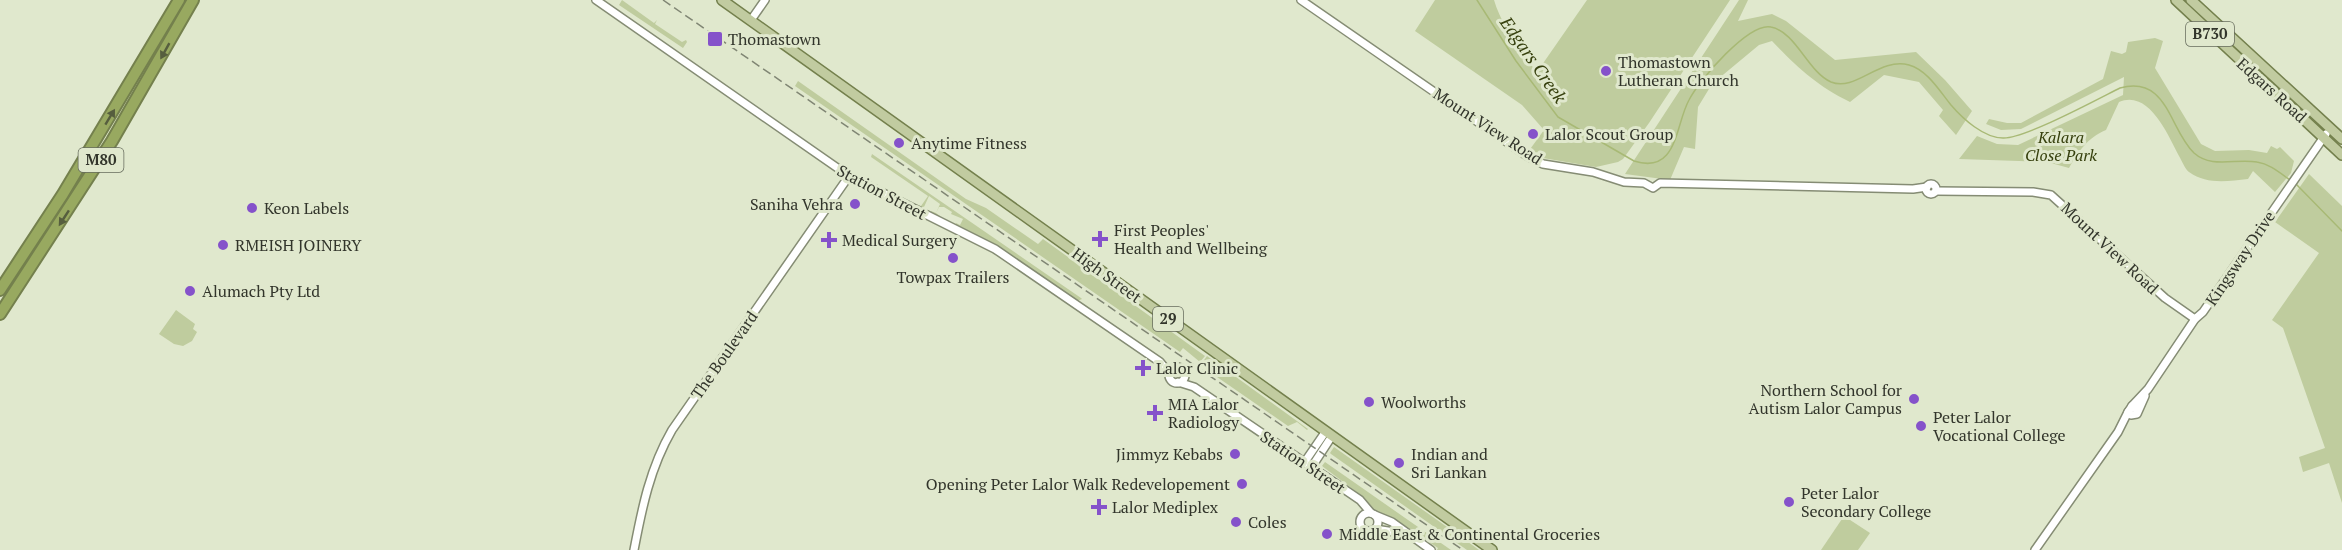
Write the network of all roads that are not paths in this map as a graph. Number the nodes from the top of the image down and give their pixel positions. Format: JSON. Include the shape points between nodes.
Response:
{"nodes":[{"id":1,"x":179,"y":0,"type":"edge"},
{"id":2,"x":193,"y":0,"type":"edge"},
{"id":3,"x":596,"y":0,"type":"edge"},
{"id":4,"x":602,"y":0,"type":"edge"},
{"id":5,"x":722,"y":0,"type":"edge"},
{"id":6,"x":765,"y":0,"type":"edge"},
{"id":7,"x":1300,"y":0,"type":"edge"},
{"id":8,"x":2176,"y":0,"type":"edge"},
{"id":9,"x":2191,"y":0,"type":"edge"},
{"id":10,"x":612,"y":10,"type":"junction"},
{"id":11,"x":751,"y":20,"type":"junction"},
{"id":12,"x":2253,"y":57,"type":"junction"},
{"id":13,"x":2245,"y":66,"type":"junction"},
{"id":14,"x":2330,"y":126,"type":"junction"},
{"id":15,"x":2324,"y":137,"type":"junction"},
{"id":16,"x":2342,"y":139,"type":"edge"},
{"id":17,"x":2342,"y":154,"type":"edge"},
{"id":18,"x":849,"y":176,"type":"junction"},
{"id":19,"x":0,"y":290,"type":"edge"},
{"id":20,"x":0,"y":314,"type":"edge"},
{"id":21,"x":2195,"y":319,"type":"junction"},
{"id":22,"x":1160,"y":362,"type":"junction"},
{"id":23,"x":1176,"y":367,"type":"junction"},
{"id":24,"x":1169,"y":373,"type":"junction"},
{"id":25,"x":1184,"y":375,"type":"junction"},
{"id":26,"x":1178,"y":382,"type":"junction"},
{"id":27,"x":1194,"y":387,"type":"junction"},
{"id":28,"x":1329,"y":434,"type":"junction"},
{"id":29,"x":1307,"y":466,"type":"junction"},
{"id":30,"x":1353,"y":496,"type":"junction"},
{"id":31,"x":1373,"y":514,"type":"junction"},
{"id":32,"x":1361,"y":517,"type":"junction"},
{"id":33,"x":1375,"y":529,"type":"junction"},
{"id":34,"x":1409,"y":535,"type":"junction"},
{"id":35,"x":634,"y":550,"type":"edge"},
{"id":36,"x":1431,"y":550,"type":"edge"},
{"id":37,"x":1492,"y":550,"type":"edge"},
{"id":38,"x":2035,"y":550,"type":"edge"}],
"edges":[{"from":19,"to":1,"type":"highway","number":"M80","one_way":true,"via":[[63,194]]},
{"from":2,"to":20,"type":"highway","number":"M80","one_way":true,"via":[[107,150]]},
{"from":3,"to":10,"type":"street","name":"Station Street"},
{"from":4,"to":10,"type":"street","name":"Station Street"},
{"from":5,"to":11,"type":"main road","name":"High Street","number":"29"},
{"from":6,"to":11,"type":"street"},
{"from":7,"to":21,"type":"street","name":"Mount View Road","via":[[1543,164],[1653,188],[1660,183],[1926,190],[1933,184],[1936,189],[1948,190],[2043,192],[2052,195],[2164,298]]},
{"from":8,"to":13,"type":"main road","name":"Edgars Road","number":"B730"},
{"from":9,"to":12,"type":"main road","name":"Edgars Road","number":"B730"},
{"from":10,"to":18,"type":"street","name":"Station Street"},
{"from":11,"to":28,"type":"main road","name":"High Street","number":"29"},
{"from":12,"to":13,"type":"main road"},
{"from":12,"to":14,"type":"main road","name":"Edgars Road","number":"B730"},
{"from":13,"to":15,"type":"main road","name":"Edgars Road","number":"B730"},
{"from":14,"to":15,"type":"street","name":"Kingsway Drive"},
{"from":14,"to":16,"type":"main road","name":"Edgars Road","number":"B730"},
{"from":15,"to":17,"type":"main road","name":"Edgars Road","number":"B730"},
{"from":15,"to":21,"type":"street","name":"Kingsway Drive","via":[[2204,312]]},
{"from":18,"to":22,"type":"street","name":"Station Street","via":[[995,249]]},
{"from":18,"to":35,"type":"street","name":"The Boulevard","via":[[672,430],[648,483]]},
{"from":21,"to":38,"type":"street","name":"Kingsway Drive"},
{"from":22,"to":23,"type":"street","name":"Station Street"},
{"from":22,"to":24,"type":"street","name":"Station Street"},
{"from":23,"to":24,"type":"street"},
{"from":23,"to":25,"type":"street"},
{"from":24,"to":26,"type":"street","via":[[1172,381]]},
{"from":25,"to":26,"type":"street"},
{"from":25,"to":27,"type":"street","name":"Station Street"},
{"from":26,"to":27,"type":"street","name":"Station Street"},
{"from":27,"to":29,"type":"street","name":"Station Street"},
{"from":28,"to":29,"type":"street"},
{"from":28,"to":37,"type":"main road","name":"High Street","number":"29"},
{"from":29,"to":30,"type":"street","name":"Station Street"},
{"from":30,"to":31,"type":"street","name":"Station Street"},
{"from":30,"to":32,"type":"street","name":"Station Street"},
{"from":31,"to":32,"type":"street"},
{"from":31,"to":33,"type":"street","via":[[1378,524]]},
{"from":31,"to":34,"type":"street","name":"Station Street"},
{"from":32,"to":33,"type":"street","via":[[1362,528]]},
{"from":33,"to":34,"type":"street","name":"Station Street"},
{"from":34,"to":36,"type":"street","name":"Station Street"}]}
